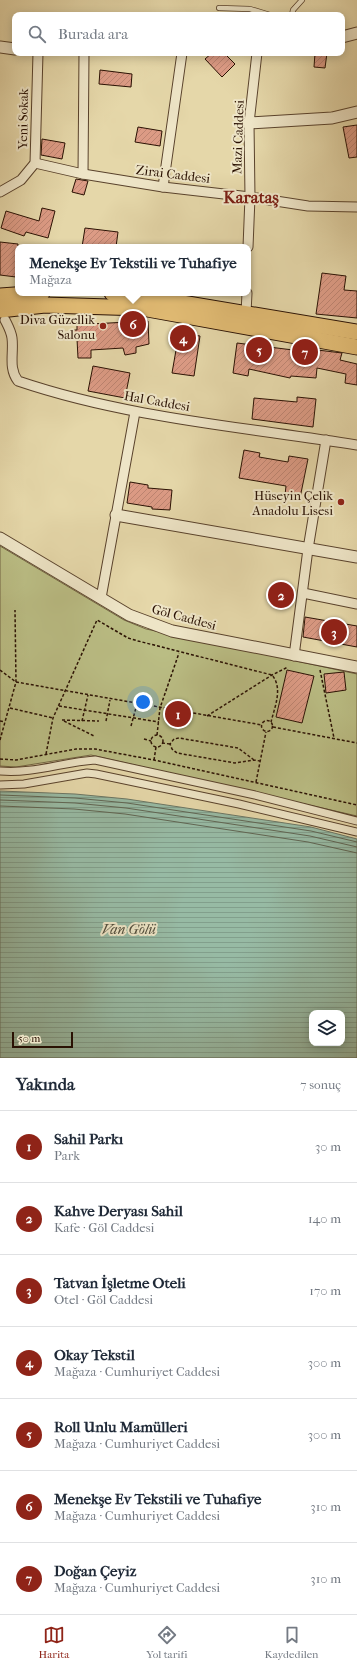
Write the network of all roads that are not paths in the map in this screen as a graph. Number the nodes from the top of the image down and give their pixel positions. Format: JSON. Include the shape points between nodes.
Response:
{"nodes":[{"id":1,"x":302,"y":0,"type":"edge"},
{"id":2,"x":219,"y":8,"type":"dead end"},
{"id":3,"x":260,"y":12,"type":"edge"},
{"id":4,"x":293,"y":12,"type":"edge"},
{"id":5,"x":0,"y":47,"type":"edge"},
{"id":6,"x":12,"y":49,"type":"edge"},
{"id":7,"x":38,"y":56,"type":"edge"},
{"id":8,"x":84,"y":56,"type":"edge"},
{"id":9,"x":182,"y":56,"type":"edge"},
{"id":10,"x":257,"y":56,"type":"edge"},
{"id":11,"x":357,"y":112,"type":"edge"},
{"id":12,"x":249,"y":123,"type":"junction"},
{"id":13,"x":35,"y":164,"type":"junction"},
{"id":14,"x":83,"y":174,"type":"junction"},
{"id":15,"x":163,"y":187,"type":"junction"},
{"id":16,"x":0,"y":192,"type":"edge"},
{"id":17,"x":250,"y":197,"type":"junction"},
{"id":18,"x":357,"y":207,"type":"edge"},
{"id":19,"x":248,"y":244,"type":"edge"},
{"id":20,"x":15,"y":295,"type":"edge"},
{"id":21,"x":0,"y":296,"type":"edge"},
{"id":22,"x":138,"y":296,"type":"edge"},
{"id":23,"x":246,"y":296,"type":"edge"},
{"id":24,"x":246,"y":314,"type":"junction"},
{"id":25,"x":2,"y":318,"type":"edge"},
{"id":26,"x":357,"y":332,"type":"edge"},
{"id":27,"x":357,"y":347,"type":"edge"},
{"id":28,"x":135,"y":412,"type":"junction"},
{"id":29,"x":326,"y":440,"type":"junction"},
{"id":30,"x":357,"y":445,"type":"edge"},
{"id":31,"x":116,"y":515,"type":"junction"},
{"id":32,"x":0,"y":538,"type":"edge"},
{"id":33,"x":308,"y":549,"type":"junction"},
{"id":34,"x":357,"y":557,"type":"edge"},
{"id":35,"x":303,"y":593,"type":"junction"},
{"id":36,"x":101,"y":598,"type":"junction"},
{"id":37,"x":357,"y":604,"type":"edge"},
{"id":38,"x":294,"y":656,"type":"junction"},
{"id":39,"x":357,"y":667,"type":"edge"},
{"id":40,"x":0,"y":771,"type":"edge"},
{"id":41,"x":0,"y":785,"type":"edge"},
{"id":42,"x":357,"y":821,"type":"edge"},
{"id":43,"x":357,"y":832,"type":"edge"}],
"edges":[{"from":1,"to":4,"type":"lane"},
{"from":2,"to":3,"type":"lane","via":[[250,9]]},
{"from":5,"to":6,"type":"street"},
{"from":7,"to":13,"type":"street","name":"Yeni Sokak"},
{"from":8,"to":14,"type":"street"},
{"from":9,"to":15,"type":"street"},
{"from":10,"to":12,"type":"street","name":"Mazi Caddesi"},
{"from":11,"to":12,"type":"street","via":[[332,118]]},
{"from":12,"to":17,"type":"street","name":"Mazi Caddesi"},
{"from":13,"to":14,"type":"street","name":"Zirai Caddesi"},
{"from":13,"to":16,"type":"street","name":"Yeni Sokak","via":[[20,180]]},
{"from":14,"to":15,"type":"street","name":"Zirai Caddesi"},
{"from":15,"to":17,"type":"street","name":"Zirai Caddesi"},
{"from":17,"to":18,"type":"street","name":"Zirai Caddesi","via":[[308,206]]},
{"from":17,"to":19,"type":"street","name":"Mazi Caddesi"},
{"from":20,"to":21,"type":"highway"},
{"from":22,"to":24,"type":"highway"},
{"from":23,"to":24,"type":"street"},
{"from":24,"to":26,"type":"highway"},
{"from":25,"to":27,"type":"highway","via":[[45,305],[142,308]]},
{"from":25,"to":28,"type":"street","name":"Hal Caddesi","via":[[12,338],[12,370],[18,381],[44,390]]},
{"from":28,"to":29,"type":"street","name":"Hal Caddesi"},
{"from":28,"to":31,"type":"street"},
{"from":29,"to":30,"type":"street","name":"Hal Caddesi"},
{"from":29,"to":33,"type":"street"},
{"from":31,"to":33,"type":"street"},
{"from":31,"to":36,"type":"street"},
{"from":32,"to":36,"type":"street","name":"Göl Caddesi"},
{"from":33,"to":34,"type":"street"},
{"from":33,"to":35,"type":"street"},
{"from":35,"to":37,"type":"street"},
{"from":35,"to":38,"type":"street"},
{"from":36,"to":38,"type":"street","name":"Göl Caddesi","via":[[129,615],[172,631]]},
{"from":38,"to":39,"type":"street","name":"Göl Caddesi"},
{"from":40,"to":42,"type":"street","via":[[27,771],[95,760],[255,795]]},
{"from":41,"to":43,"type":"street","via":[[24,784],[87,773],[96,774]]}]}
